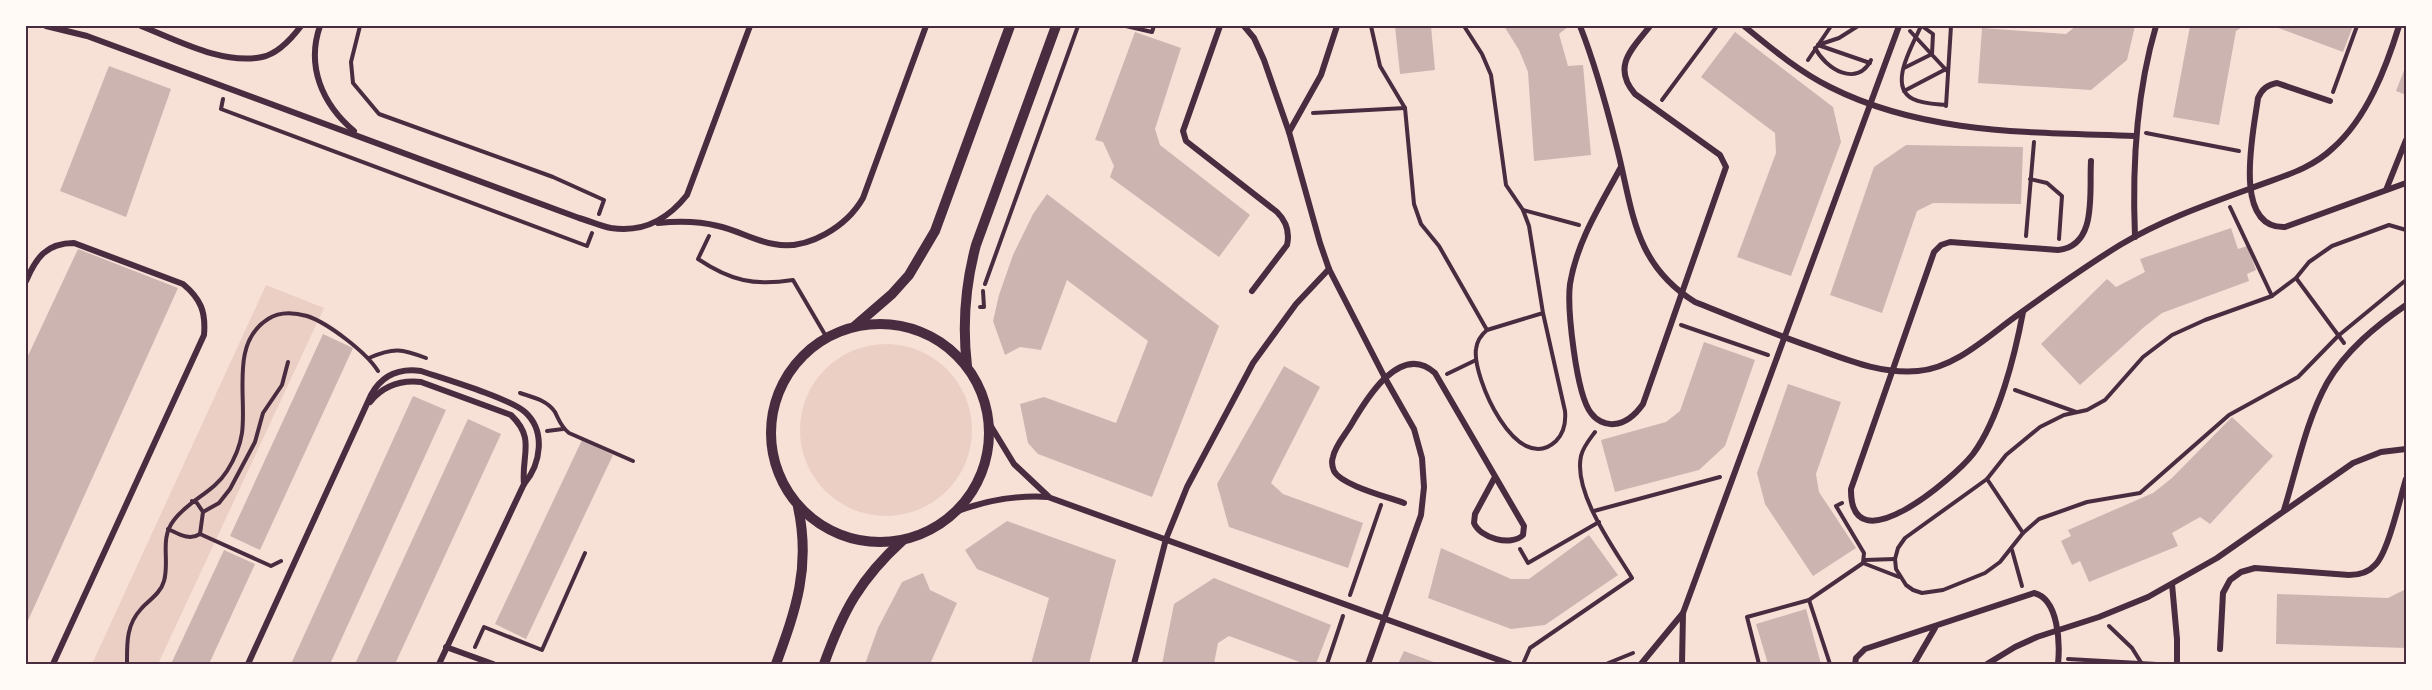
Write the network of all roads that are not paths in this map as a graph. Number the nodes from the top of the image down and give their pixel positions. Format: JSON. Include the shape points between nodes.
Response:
{"nodes":[{"id":1,"x":46,"y":26,"type":"edge"},
{"id":2,"x":141,"y":26,"type":"edge"},
{"id":3,"x":301,"y":26,"type":"edge"},
{"id":4,"x":320,"y":26,"type":"edge"},
{"id":5,"x":750,"y":26,"type":"edge"},
{"id":6,"x":926,"y":26,"type":"edge"},
{"id":7,"x":1010,"y":26,"type":"edge"},
{"id":8,"x":1056,"y":26,"type":"edge"},
{"id":9,"x":1220,"y":26,"type":"edge"},
{"id":10,"x":1244,"y":26,"type":"edge"},
{"id":11,"x":1337,"y":26,"type":"edge"},
{"id":12,"x":1581,"y":26,"type":"edge"},
{"id":13,"x":1650,"y":26,"type":"edge"},
{"id":14,"x":1744,"y":26,"type":"edge"},
{"id":15,"x":1899,"y":26,"type":"edge"},
{"id":16,"x":2156,"y":26,"type":"edge"},
{"id":17,"x":2399,"y":26,"type":"edge"},
{"id":18,"x":153,"y":28,"type":"edge"},
{"id":19,"x":2330,"y":101,"type":"road end"},
{"id":20,"x":1871,"y":105,"type":"junction"},
{"id":21,"x":1289,"y":132,"type":"junction"},
{"id":22,"x":2136,"y":133,"type":"junction"},
{"id":23,"x":359,"y":136,"type":"junction"},
{"id":24,"x":2406,"y":140,"type":"edge"},
{"id":25,"x":2091,"y":161,"type":"dead end"},
{"id":26,"x":1621,"y":166,"type":"junction"},
{"id":27,"x":2406,"y":183,"type":"edge"},
{"id":28,"x":2250,"y":189,"type":"junction"},
{"id":29,"x":2386,"y":190,"type":"junction"},
{"id":30,"x":655,"y":223,"type":"junction"},
{"id":31,"x":2135,"y":237,"type":"junction"},
{"id":32,"x":1329,"y":268,"type":"junction"},
{"id":33,"x":26,"y":281,"type":"edge"},
{"id":34,"x":1252,"y":291,"type":"dead end"},
{"id":35,"x":1681,"y":294,"type":"junction"},
{"id":36,"x":2406,"y":305,"type":"edge"},
{"id":37,"x":2023,"y":311,"type":"junction"},
{"id":38,"x":854,"y":327,"type":"junction"},
{"id":39,"x":1785,"y":338,"type":"junction"},
{"id":40,"x":967,"y":367,"type":"junction"},
{"id":41,"x":1893,"y":371,"type":"junction"},
{"id":42,"x":1385,"y":378,"type":"junction"},
{"id":43,"x":469,"y":388,"type":"junction"},
{"id":44,"x":465,"y":398,"type":"junction"},
{"id":45,"x":368,"y":405,"type":"junction"},
{"id":46,"x":989,"y":423,"type":"junction"},
{"id":47,"x":2406,"y":449,"type":"edge"},
{"id":48,"x":1495,"y":477,"type":"junction"},
{"id":49,"x":2406,"y":479,"type":"edge"},
{"id":50,"x":524,"y":484,"type":"junction"},
{"id":51,"x":1048,"y":497,"type":"junction"},
{"id":52,"x":1404,"y":503,"type":"dead end"},
{"id":53,"x":798,"y":507,"type":"junction"},
{"id":54,"x":2284,"y":510,"type":"junction"},
{"id":55,"x":958,"y":511,"type":"junction"},
{"id":56,"x":1166,"y":539,"type":"junction"},
{"id":57,"x":903,"y":540,"type":"junction"},
{"id":58,"x":2172,"y":584,"type":"junction"},
{"id":59,"x":1683,"y":613,"type":"junction"},
{"id":60,"x":1385,"y":619,"type":"junction"},
{"id":61,"x":1935,"y":627,"type":"junction"},
{"id":62,"x":2057,"y":630,"type":"junction"},
{"id":63,"x":446,"y":647,"type":"junction"},
{"id":64,"x":2220,"y":649,"type":"dead end"},
{"id":65,"x":2058,"y":661,"type":"edge"},
{"id":66,"x":53,"y":664,"type":"edge"},
{"id":67,"x":248,"y":664,"type":"edge"},
{"id":68,"x":439,"y":664,"type":"edge"},
{"id":69,"x":493,"y":664,"type":"edge"},
{"id":70,"x":776,"y":664,"type":"edge"},
{"id":71,"x":824,"y":664,"type":"edge"},
{"id":72,"x":1134,"y":664,"type":"edge"},
{"id":73,"x":1368,"y":664,"type":"edge"},
{"id":74,"x":1510,"y":664,"type":"edge"},
{"id":75,"x":1641,"y":664,"type":"edge"},
{"id":76,"x":1682,"y":664,"type":"edge"},
{"id":77,"x":1855,"y":664,"type":"edge"},
{"id":78,"x":1914,"y":664,"type":"edge"},
{"id":79,"x":1988,"y":664,"type":"edge"},
{"id":80,"x":2177,"y":664,"type":"edge"}],
"edges":[{"from":1,"to":23,"type":"street","via":[[87,36]]},
{"from":2,"to":18,"type":"street"},
{"from":3,"to":18,"type":"street","via":[[276,50],[263,57],[249,58],[205,51]]},
{"from":4,"to":23,"type":"street","via":[[314,56],[317,79],[337,114]]},
{"from":5,"to":30,"type":"street","via":[[693,182],[678,206]]},
{"from":6,"to":30,"type":"street","via":[[863,198],[849,218],[808,242],[785,246],[715,225]]},
{"from":7,"to":38,"type":"street","via":[[935,231],[923,254],[892,294]]},
{"from":8,"to":40,"type":"street","via":[[968,275],[963,336]]},
{"from":9,"to":34,"type":"street","via":[[1182,131],[1186,141],[1286,224],[1287,245]]},
{"from":10,"to":21,"type":"street","via":[[1260,49]]},
{"from":11,"to":21,"type":"street","via":[[1321,75]]},
{"from":12,"to":26,"type":"street"},
{"from":13,"to":35,"type":"street","via":[[1628,54],[1624,71],[1629,87],[1720,155],[1726,167]]},
{"from":14,"to":20,"type":"street","via":[[1801,70]]},
{"from":15,"to":20,"type":"street"},
{"from":16,"to":22,"type":"street"},
{"from":17,"to":28,"type":"street","via":[[2366,104],[2344,138],[2308,167]]},
{"from":19,"to":28,"type":"street","via":[[2283,84],[2265,88],[2258,98]]},
{"from":20,"to":22,"type":"street","via":[[1945,124],[2034,132]]},
{"from":20,"to":39,"type":"street"},
{"from":21,"to":32,"type":"street"},
{"from":22,"to":31,"type":"street"},
{"from":23,"to":30,"type":"street","via":[[612,228]]},
{"from":24,"to":29,"type":"street"},
{"from":25,"to":41,"type":"street","via":[[2086,230],[2079,242],[2058,250],[1950,242],[1937,248]]},
{"from":26,"to":35,"type":"street","via":[[1642,245],[1661,274]]},
{"from":26,"to":35,"type":"street","via":[[1588,227],[1572,271],[1569,318],[1586,403],[1601,422],[1622,422],[1643,404]]},
{"from":27,"to":29,"type":"street"},
{"from":28,"to":29,"type":"street","via":[[2261,218],[2278,227]]},
{"from":28,"to":31,"type":"street"},
{"from":31,"to":37,"type":"street"},
{"from":32,"to":42,"type":"street"},
{"from":32,"to":56,"type":"street","via":[[1253,363],[1187,487]]},
{"from":33,"to":66,"type":"street","via":[[34,262],[47,249],[74,243],[183,284],[195,294],[206,320],[204,335]]},
{"from":35,"to":39,"type":"street"},
{"from":36,"to":54,"type":"street","via":[[2351,351],[2328,381]]},
{"from":37,"to":41,"type":"street","via":[[1946,364],[1920,371]]},
{"from":37,"to":41,"type":"street","via":[[2004,386],[1973,455],[1926,495],[1889,519],[1870,521],[1854,509],[1851,489]]},
{"from":38,"to":40,"type":"street","via":[[879,324],[928,335]]},
{"from":38,"to":53,"type":"street","via":[[814,346],[792,367],[778,393],[770,423],[772,453],[782,482]]},
{"from":39,"to":41,"type":"street"},
{"from":39,"to":59,"type":"street"},
{"from":40,"to":46,"type":"street","via":[[986,403]]},
{"from":42,"to":48,"type":"street","via":[[1404,366],[1430,368]]},
{"from":42,"to":52,"type":"street","via":[[1369,394],[1332,461],[1334,471],[1342,479]]},
{"from":42,"to":60,"type":"street","via":[[1414,429],[1424,487],[1421,515]]},
{"from":43,"to":44,"type":"street"},
{"from":43,"to":45,"type":"street","via":[[411,369],[383,379]]},
{"from":43,"to":50,"type":"street","via":[[512,404],[533,422],[539,454]]},
{"from":44,"to":45,"type":"street","via":[[411,381],[383,390]]},
{"from":44,"to":50,"type":"street","via":[[511,415],[519,422],[526,438]]},
{"from":45,"to":67,"type":"street"},
{"from":46,"to":51,"type":"street","via":[[1014,464]]},
{"from":46,"to":55,"type":"street","via":[[984,470]]},
{"from":47,"to":54,"type":"street","via":[[2381,452],[2353,463]]},
{"from":48,"to":48,"type":"street","via":[[1524,526],[1523,535],[1516,541],[1483,534],[1474,523]]},
{"from":49,"to":64,"type":"street","via":[[2382,554],[2369,570],[2349,575],[2255,568],[2235,576],[2223,593]]},
{"from":50,"to":63,"type":"street"},
{"from":51,"to":55,"type":"street","via":[[1011,497]]},
{"from":51,"to":56,"type":"street"},
{"from":53,"to":57,"type":"street","via":[[820,525],[846,537],[874,543]]},
{"from":53,"to":70,"type":"street","via":[[803,530],[803,579]]},
{"from":54,"to":58,"type":"street","via":[[2217,558]]},
{"from":55,"to":57,"type":"street","via":[[942,524]]},
{"from":56,"to":60,"type":"street"},
{"from":56,"to":72,"type":"street"},
{"from":57,"to":71,"type":"street","via":[[875,567],[852,598]]},
{"from":58,"to":62,"type":"street","via":[[2100,617]]},
{"from":58,"to":80,"type":"street"},
{"from":59,"to":75,"type":"street"},
{"from":59,"to":76,"type":"street"},
{"from":60,"to":73,"type":"street"},
{"from":60,"to":74,"type":"street"},
{"from":61,"to":62,"type":"street","via":[[2034,593],[2049,604]]},
{"from":61,"to":77,"type":"street","via":[[1865,649],[1859,652]]},
{"from":61,"to":78,"type":"street"},
{"from":62,"to":65,"type":"street"},
{"from":62,"to":79,"type":"street","via":[[2015,647]]},
{"from":63,"to":68,"type":"street"},
{"from":63,"to":69,"type":"street"}]}
